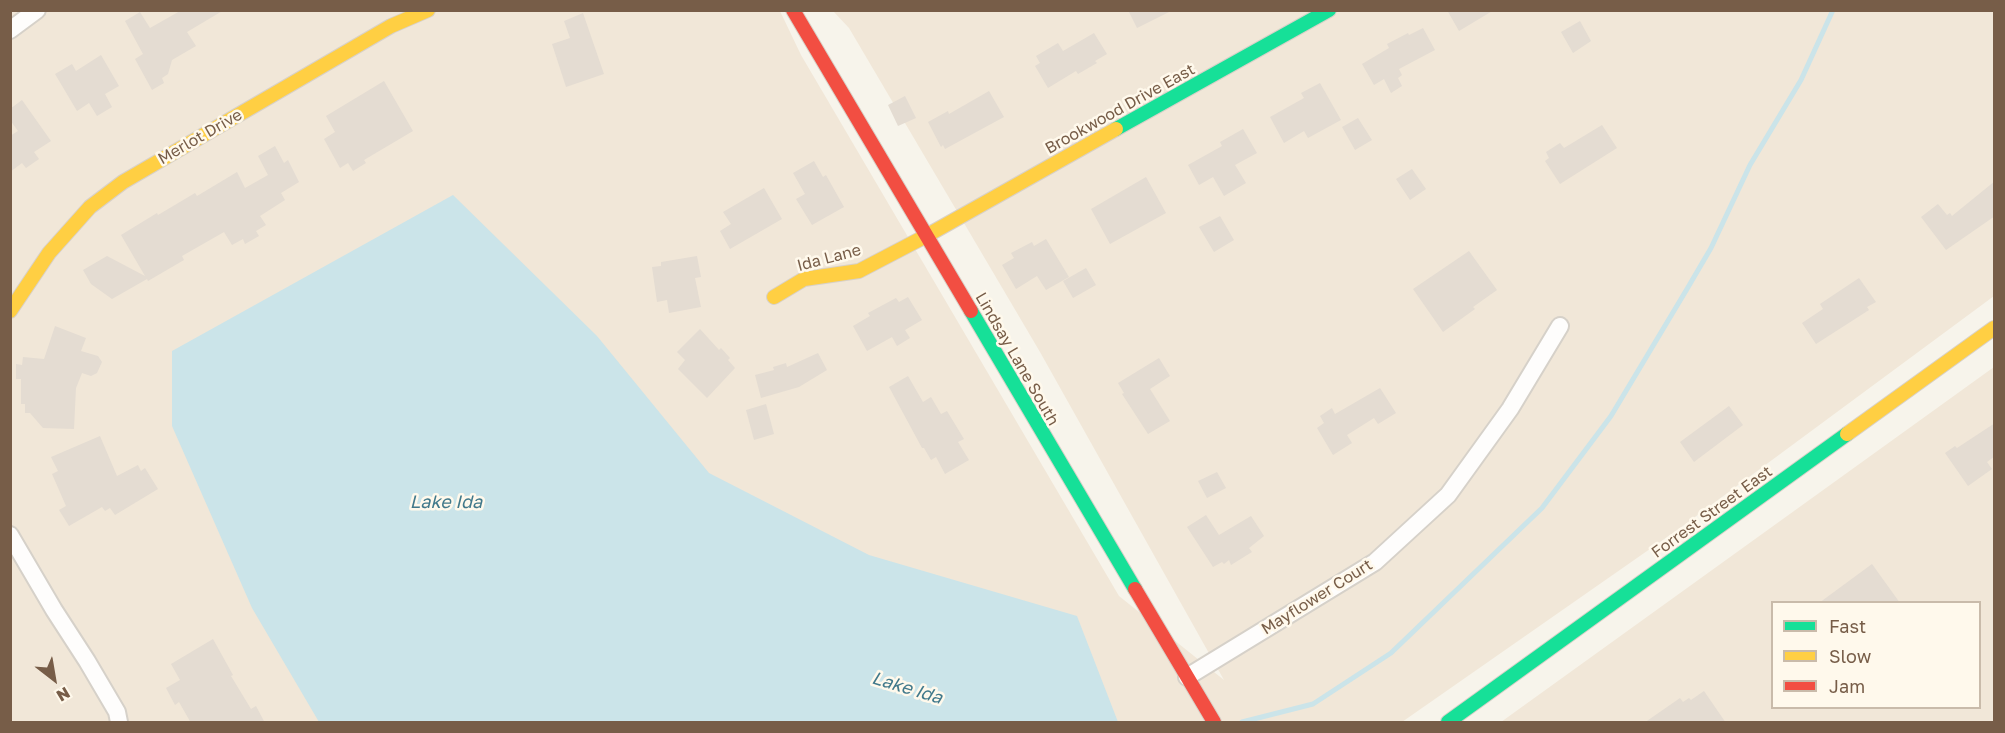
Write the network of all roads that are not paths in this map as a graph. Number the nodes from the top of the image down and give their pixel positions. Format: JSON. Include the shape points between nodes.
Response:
{"nodes":[{"id":1,"x":37,"y":10,"type":"edge"},
{"id":2,"x":428,"y":10,"type":"edge"},
{"id":3,"x":793,"y":10,"type":"edge"},
{"id":4,"x":1329,"y":10,"type":"edge"},
{"id":5,"x":10,"y":30,"type":"edge"},
{"id":6,"x":926,"y":236,"type":"junction"},
{"id":7,"x":774,"y":297,"type":"dead end"},
{"id":8,"x":10,"y":311,"type":"edge"},
{"id":9,"x":1560,"y":326,"type":"dead end"},
{"id":10,"x":1995,"y":328,"type":"edge"},
{"id":11,"x":10,"y":535,"type":"edge"},
{"id":12,"x":1187,"y":677,"type":"junction"},
{"id":13,"x":119,"y":723,"type":"edge"},
{"id":14,"x":1214,"y":723,"type":"edge"},
{"id":15,"x":1448,"y":723,"type":"edge"}],
"edges":[{"from":1,"to":5,"type":"street"},
{"from":2,"to":8,"type":"street","name":"Merlot Drive","via":[[391,26],[123,182],[90,207],[56,245]]},
{"from":3,"to":6,"type":"street","name":"Lindsay Lane South"},
{"from":4,"to":6,"type":"street","name":"Brookwood Drive East"},
{"from":6,"to":7,"type":"street","name":"Ida Lane","via":[[860,271],[804,279]]},
{"from":6,"to":12,"type":"street","name":"Lindsay Lane South"},
{"from":9,"to":12,"type":"street","name":"Mayflower Court","via":[[1510,409],[1448,495],[1375,562]]},
{"from":10,"to":15,"type":"street","name":"Forrest Street East"},
{"from":11,"to":13,"type":"street","via":[[117,712]]},
{"from":12,"to":14,"type":"street","name":"Lindsay Lane South"}]}
